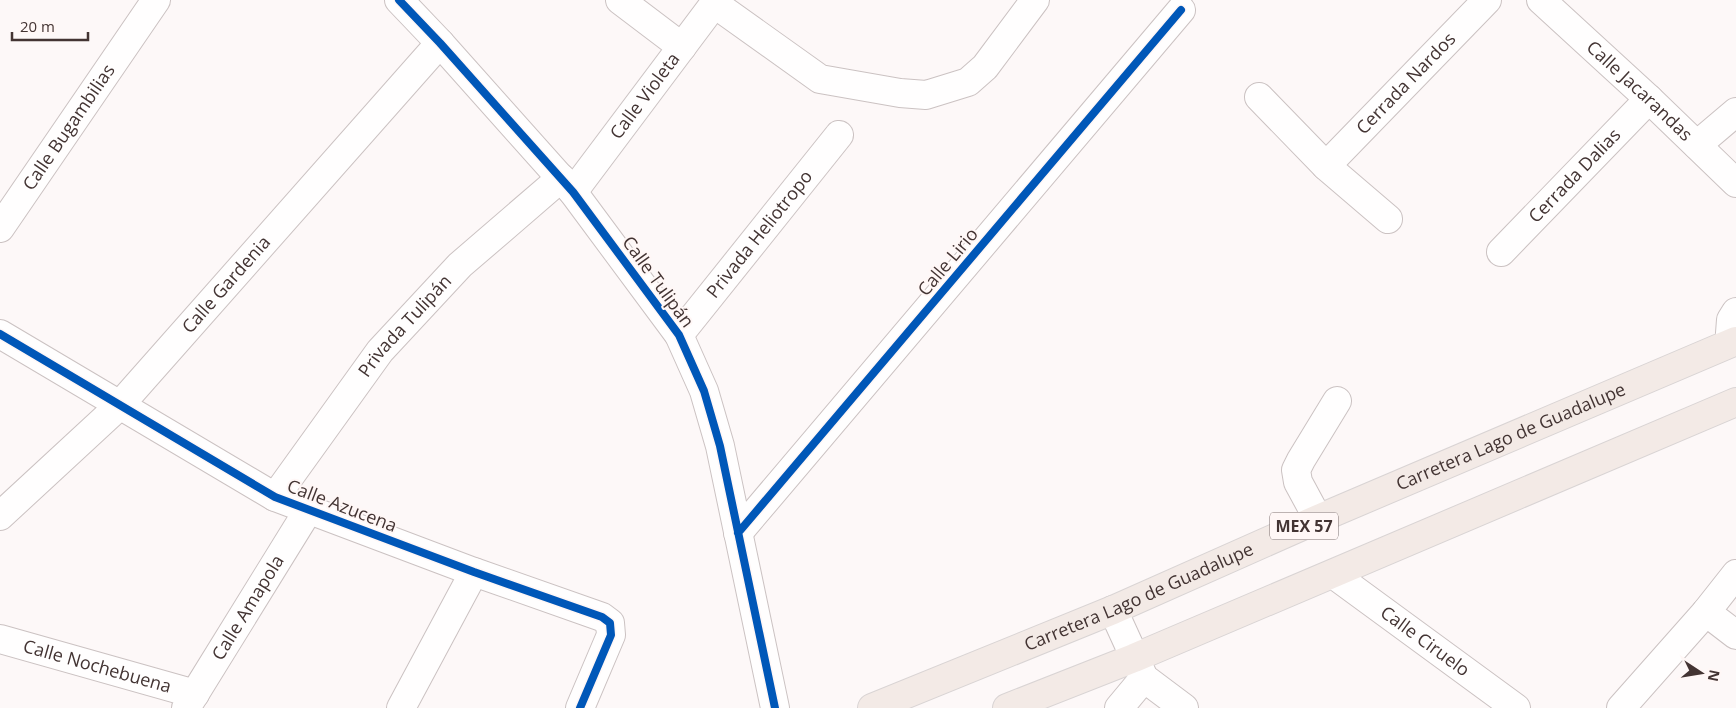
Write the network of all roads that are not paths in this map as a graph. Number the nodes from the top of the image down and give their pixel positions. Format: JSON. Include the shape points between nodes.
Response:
{"nodes":[{"id":1,"x":156,"y":0,"type":"edge"},
{"id":2,"x":399,"y":0,"type":"edge"},
{"id":3,"x":620,"y":0,"type":"edge"},
{"id":4,"x":1035,"y":0,"type":"edge"},
{"id":5,"x":1487,"y":0,"type":"edge"},
{"id":6,"x":1541,"y":0,"type":"edge"},
{"id":7,"x":716,"y":2,"type":"edge"},
{"id":8,"x":1181,"y":10,"type":"dead end"},
{"id":9,"x":440,"y":43,"type":"junction"},
{"id":10,"x":682,"y":47,"type":"junction"},
{"id":11,"x":1259,"y":97,"type":"dead end"},
{"id":12,"x":1649,"y":99,"type":"junction"},
{"id":13,"x":1736,"y":112,"type":"edge"},
{"id":14,"x":839,"y":135,"type":"dead end"},
{"id":15,"x":1697,"y":145,"type":"junction"},
{"id":16,"x":1334,"y":158,"type":"junction"},
{"id":17,"x":1736,"y":183,"type":"edge"},
{"id":18,"x":567,"y":185,"type":"junction"},
{"id":19,"x":1388,"y":218,"type":"dead end"},
{"id":20,"x":0,"y":228,"type":"edge"},
{"id":21,"x":1501,"y":252,"type":"dead end"},
{"id":22,"x":1736,"y":312,"type":"edge"},
{"id":23,"x":0,"y":334,"type":"edge"},
{"id":24,"x":679,"y":335,"type":"junction"},
{"id":25,"x":1736,"y":341,"type":"edge"},
{"id":26,"x":1337,"y":401,"type":"dead end"},
{"id":27,"x":1736,"y":402,"type":"edge"},
{"id":28,"x":119,"y":406,"type":"junction"},
{"id":29,"x":275,"y":497,"type":"junction"},
{"id":30,"x":309,"y":509,"type":"junction"},
{"id":31,"x":0,"y":516,"type":"edge"},
{"id":32,"x":1318,"y":519,"type":"junction"},
{"id":33,"x":738,"y":534,"type":"junction"},
{"id":34,"x":474,"y":572,"type":"junction"},
{"id":35,"x":1333,"y":574,"type":"junction"},
{"id":36,"x":1736,"y":574,"type":"edge"},
{"id":37,"x":1113,"y":610,"type":"junction"},
{"id":38,"x":1706,"y":612,"type":"junction"},
{"id":39,"x":1736,"y":635,"type":"edge"},
{"id":40,"x":0,"y":640,"type":"edge"},
{"id":41,"x":1139,"y":668,"type":"junction"},
{"id":42,"x":191,"y":701,"type":"edge"},
{"id":43,"x":401,"y":708,"type":"edge"},
{"id":44,"x":580,"y":708,"type":"edge"},
{"id":45,"x":775,"y":708,"type":"edge"},
{"id":46,"x":872,"y":708,"type":"edge"},
{"id":47,"x":1008,"y":708,"type":"edge"},
{"id":48,"x":1119,"y":708,"type":"edge"},
{"id":49,"x":1184,"y":708,"type":"edge"},
{"id":50,"x":1516,"y":708,"type":"edge"},
{"id":51,"x":1621,"y":708,"type":"edge"}],
"edges":[{"from":1,"to":20,"type":"street","name":"Calle Bugambilias"},
{"from":2,"to":9,"type":"street","name":"Calle Tulipán"},
{"from":3,"to":10,"type":"street"},
{"from":4,"to":7,"type":"street","via":[[985,67],[968,82],[926,95],[820,79]]},
{"from":5,"to":16,"type":"street","name":"Cerrada Nardos"},
{"from":6,"to":12,"type":"street","name":"Calle Jacarandas"},
{"from":7,"to":10,"type":"street","name":"Calle Violeta"},
{"from":8,"to":33,"type":"street","name":"Calle Lirio"},
{"from":9,"to":18,"type":"street","name":"Calle Tulipán"},
{"from":9,"to":28,"type":"street","name":"Calle Gardenia"},
{"from":10,"to":18,"type":"street","name":"Calle Violeta"},
{"from":11,"to":16,"type":"street"},
{"from":12,"to":15,"type":"street","name":"Calle Jacarandas"},
{"from":12,"to":21,"type":"street","name":"Cerrada Dalias"},
{"from":13,"to":15,"type":"street"},
{"from":14,"to":24,"type":"street","name":"Privada Heliotropo"},
{"from":15,"to":17,"type":"street","name":"Calle Jacarandas"},
{"from":16,"to":19,"type":"street"},
{"from":18,"to":24,"type":"street","name":"Calle Tulipán"},
{"from":18,"to":29,"type":"street","name":"Privada Tulipán","via":[[460,265],[380,351]]},
{"from":22,"to":25,"type":"street","via":[[1731,320],[1730,333]]},
{"from":23,"to":28,"type":"street","name":"Calle Azucena"},
{"from":24,"to":33,"type":"street","name":"Calle Tulipán","via":[[704,391],[720,446]]},
{"from":25,"to":32,"type":"main road","name":"Carretera Lago de Guadalupe","number":"MEX 57"},
{"from":26,"to":32,"type":"street","via":[[1296,470],[1298,482]]},
{"from":27,"to":35,"type":"main road"},
{"from":28,"to":29,"type":"street","name":"Calle Azucena"},
{"from":28,"to":31,"type":"street","name":"Calle Gardenia"},
{"from":29,"to":30,"type":"street","name":"Calle Azucena"},
{"from":30,"to":34,"type":"street","name":"Calle Azucena"},
{"from":30,"to":42,"type":"street","name":"Calle Amapola"},
{"from":32,"to":37,"type":"main road","name":"Carretera Lago de Guadalupe","number":"MEX 57"},
{"from":33,"to":45,"type":"street","name":"Calle Tulipán"},
{"from":34,"to":43,"type":"street"},
{"from":34,"to":44,"type":"street","name":"Calle Azucena","via":[[602,616],[610,623],[611,635]]},
{"from":35,"to":41,"type":"main road"},
{"from":35,"to":50,"type":"street","name":"Calle Ciruelo"},
{"from":36,"to":38,"type":"street"},
{"from":37,"to":41,"type":"street"},
{"from":37,"to":46,"type":"main road","name":"Carretera Lago de Guadalupe","number":"MEX 57"},
{"from":38,"to":39,"type":"street"},
{"from":38,"to":51,"type":"street"},
{"from":40,"to":42,"type":"street","name":"Calle Nochebuena"},
{"from":41,"to":47,"type":"main road"},
{"from":41,"to":48,"type":"street"},
{"from":41,"to":49,"type":"street"}]}
